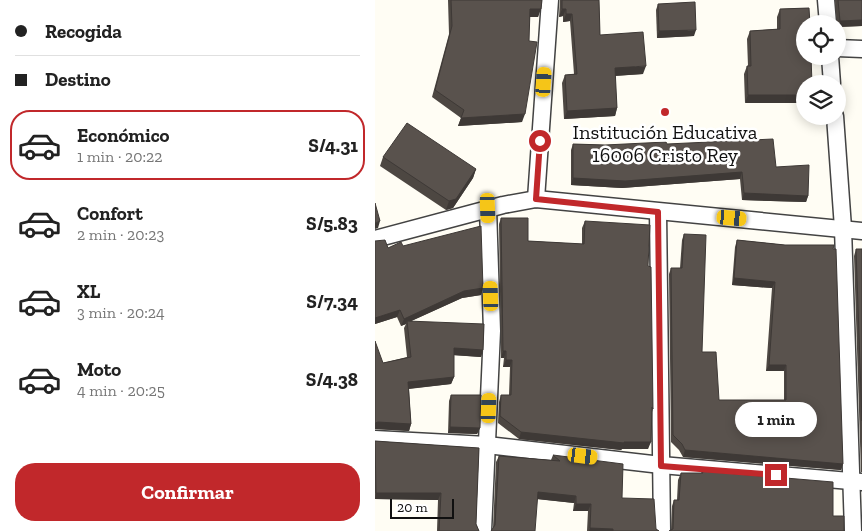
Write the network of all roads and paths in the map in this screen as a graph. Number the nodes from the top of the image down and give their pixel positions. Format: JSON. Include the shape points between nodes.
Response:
{"nodes":[{"id":1,"x":550,"y":0,"type":"edge"},
{"id":2,"x":826,"y":0,"type":"edge"},
{"id":3,"x":827,"y":15,"type":"edge"},
{"id":4,"x":846,"y":48,"type":"edge"},
{"id":5,"x":862,"y":49,"type":"edge"},
{"id":6,"x":836,"y":125,"type":"edge"},
{"id":7,"x":536,"y":199,"type":"junction"},
{"id":8,"x":488,"y":208,"type":"junction"},
{"id":9,"x":658,"y":212,"type":"junction"},
{"id":10,"x":843,"y":228,"type":"junction"},
{"id":11,"x":862,"y":231,"type":"edge"},
{"id":12,"x":375,"y":239,"type":"edge"},
{"id":13,"x":375,"y":439,"type":"edge"},
{"id":14,"x":487,"y":445,"type":"junction"},
{"id":15,"x":661,"y":466,"type":"junction"},
{"id":16,"x":858,"y":482,"type":"edge"},
{"id":17,"x":483,"y":531,"type":"edge"},
{"id":18,"x":662,"y":531,"type":"edge"},
{"id":19,"x":853,"y":531,"type":"edge"}],
"edges":[{"from":1,"to":7,"type":"street"},
{"from":2,"to":3,"type":"street"},
{"from":4,"to":5,"type":"street"},
{"from":6,"to":10,"type":"street"},
{"from":7,"to":8,"type":"street"},
{"from":7,"to":9,"type":"street"},
{"from":8,"to":12,"type":"street"},
{"from":8,"to":14,"type":"street","via":[[492,331]]},
{"from":9,"to":10,"type":"street"},
{"from":9,"to":15,"type":"street"},
{"from":10,"to":11,"type":"street"},
{"from":10,"to":16,"type":"street"},
{"from":13,"to":14,"type":"street"},
{"from":14,"to":15,"type":"street"},
{"from":14,"to":17,"type":"street"},
{"from":15,"to":16,"type":"street"},
{"from":15,"to":18,"type":"street"},
{"from":16,"to":19,"type":"street"}]}
